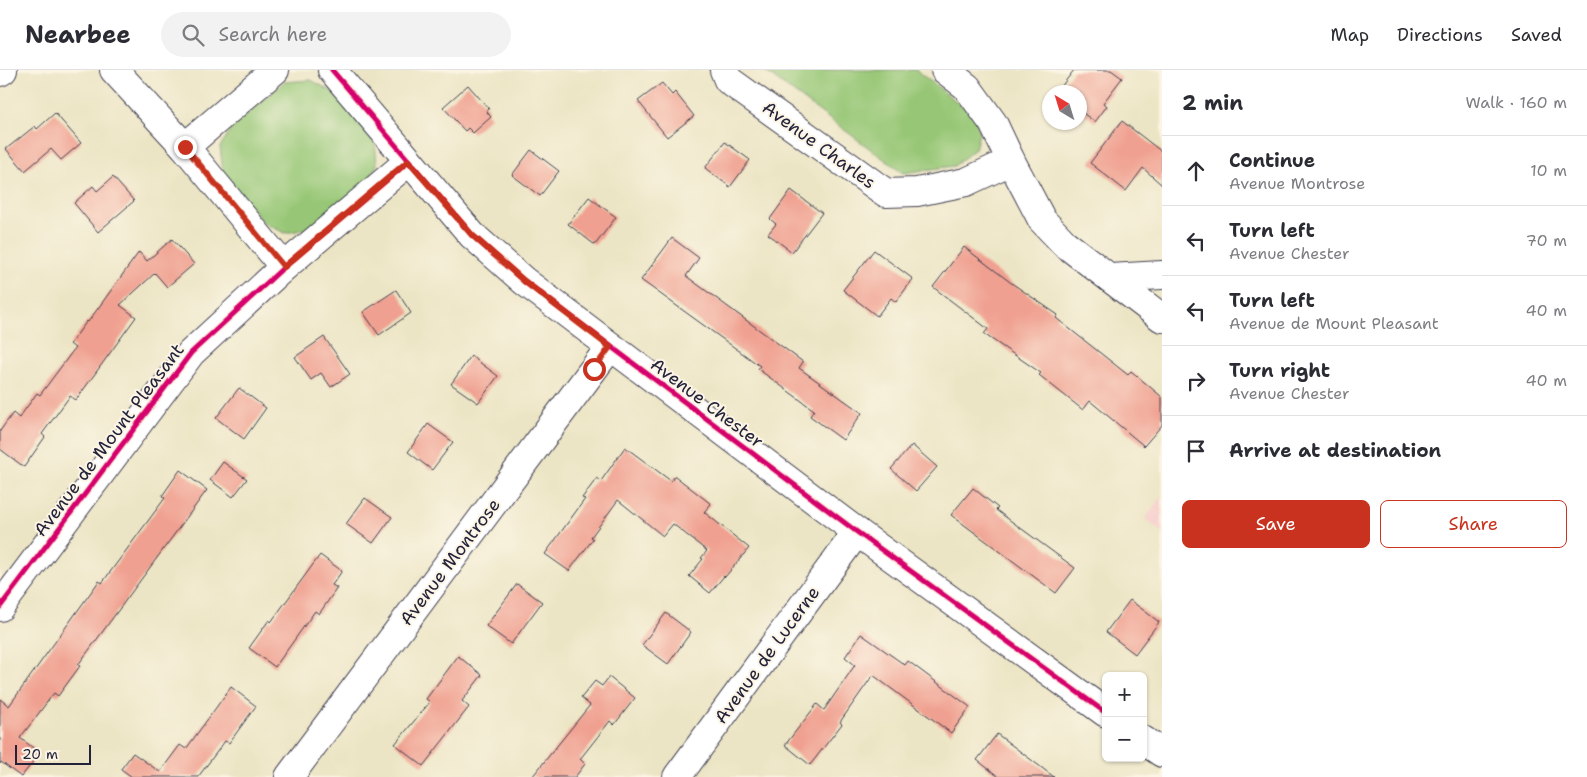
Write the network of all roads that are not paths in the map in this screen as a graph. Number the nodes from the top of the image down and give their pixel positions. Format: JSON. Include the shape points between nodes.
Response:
{"nodes":[{"id":1,"x":114,"y":70,"type":"edge"},
{"id":2,"x":275,"y":70,"type":"edge"},
{"id":3,"x":332,"y":70,"type":"edge"},
{"id":4,"x":724,"y":70,"type":"edge"},
{"id":5,"x":945,"y":70,"type":"edge"},
{"id":6,"x":185,"y":147,"type":"junction"},
{"id":7,"x":408,"y":161,"type":"junction"},
{"id":8,"x":1010,"y":161,"type":"junction"},
{"id":9,"x":284,"y":267,"type":"junction"},
{"id":10,"x":1162,"y":275,"type":"edge"},
{"id":11,"x":1110,"y":278,"type":"junction"},
{"id":12,"x":1162,"y":318,"type":"edge"},
{"id":13,"x":610,"y":347,"type":"junction"},
{"id":14,"x":857,"y":532,"type":"junction"},
{"id":15,"x":0,"y":607,"type":"edge"},
{"id":16,"x":1102,"y":710,"type":"edge"},
{"id":17,"x":1147,"y":743,"type":"edge"},
{"id":18,"x":1162,"y":754,"type":"edge"},
{"id":19,"x":290,"y":777,"type":"edge"},
{"id":20,"x":677,"y":777,"type":"edge"}],
"edges":[{"from":1,"to":6,"type":"street"},
{"from":2,"to":6,"type":"street"},
{"from":3,"to":7,"type":"street","name":"Avenue Chester"},
{"from":4,"to":8,"type":"street","name":"Avenue Charles","via":[[728,80],[886,193],[917,192],[966,182]]},
{"from":5,"to":8,"type":"street","via":[[967,86],[993,123]]},
{"from":6,"to":9,"type":"street"},
{"from":7,"to":9,"type":"street","name":"Avenue de Mount Pleasant"},
{"from":7,"to":13,"type":"street","name":"Avenue Chester","via":[[472,235],[524,281]]},
{"from":8,"to":11,"type":"street","via":[[1042,220],[1064,243]]},
{"from":9,"to":15,"type":"street","name":"Avenue de Mount Pleasant","via":[[191,353]]},
{"from":10,"to":11,"type":"street"},
{"from":11,"to":12,"type":"street"},
{"from":13,"to":14,"type":"street","name":"Avenue Chester"},
{"from":13,"to":19,"type":"street","name":"Avenue Montrose"},
{"from":14,"to":16,"type":"street","name":"Avenue Chester"},
{"from":14,"to":20,"type":"street","name":"Avenue de Lucerne"},
{"from":17,"to":18,"type":"street"}]}
